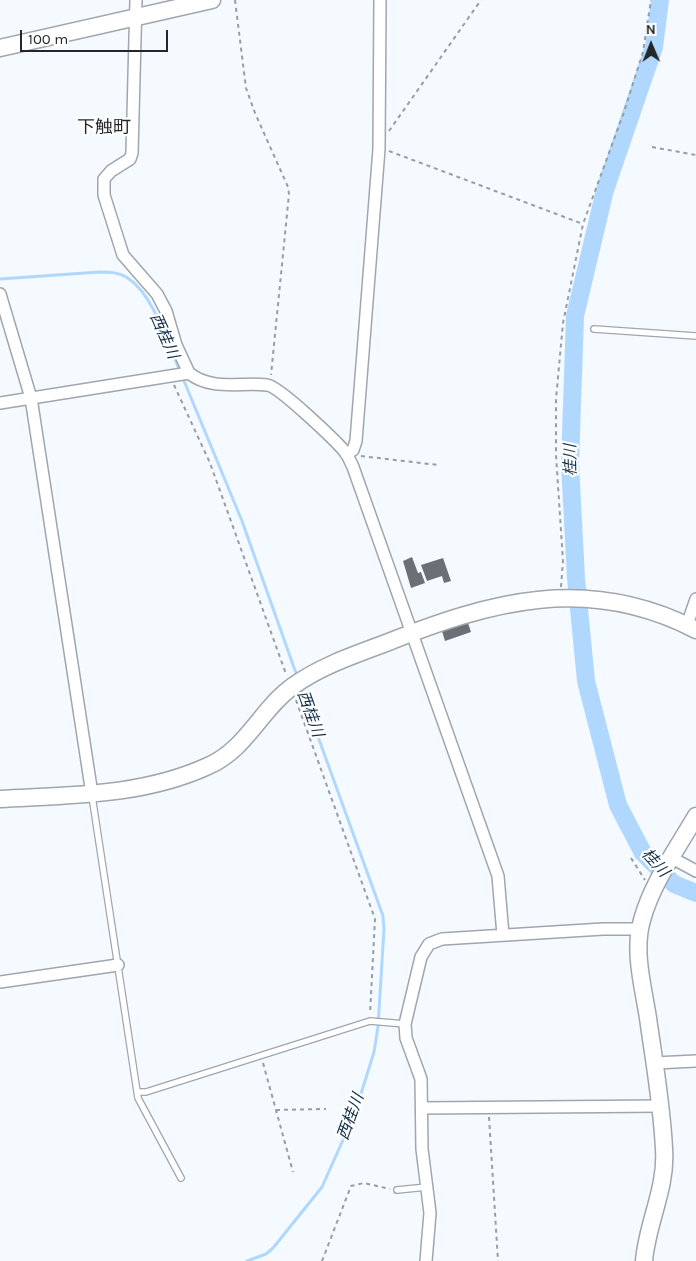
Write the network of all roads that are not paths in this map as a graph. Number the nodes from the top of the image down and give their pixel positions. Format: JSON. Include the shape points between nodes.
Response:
{"nodes":[{"id":1,"x":136,"y":0,"type":"edge"},
{"id":2,"x":212,"y":0,"type":"edge"},
{"id":3,"x":380,"y":0,"type":"edge"},
{"id":4,"x":136,"y":17,"type":"junction"},
{"id":5,"x":0,"y":48,"type":"edge"},
{"id":6,"x":0,"y":294,"type":"edge"},
{"id":7,"x":594,"y":330,"type":"dead end"},
{"id":8,"x":696,"y":336,"type":"edge"},
{"id":9,"x":180,"y":374,"type":"junction"},
{"id":10,"x":31,"y":398,"type":"junction"},
{"id":11,"x":0,"y":403,"type":"edge"},
{"id":12,"x":346,"y":454,"type":"junction"},
{"id":13,"x":696,"y":599,"type":"edge"},
{"id":14,"x":692,"y":627,"type":"edge"},
{"id":15,"x":411,"y":633,"type":"junction"},
{"id":16,"x":92,"y":794,"type":"junction"},
{"id":17,"x":0,"y":799,"type":"edge"},
{"id":18,"x":696,"y":816,"type":"edge"},
{"id":19,"x":671,"y":860,"type":"junction"},
{"id":20,"x":696,"y":871,"type":"edge"},
{"id":21,"x":640,"y":929,"type":"junction"},
{"id":22,"x":503,"y":935,"type":"junction"},
{"id":23,"x":118,"y":965,"type":"junction"},
{"id":24,"x":0,"y":982,"type":"edge"},
{"id":25,"x":405,"y":1024,"type":"junction"},
{"id":26,"x":696,"y":1061,"type":"edge"},
{"id":27,"x":655,"y":1063,"type":"junction"},
{"id":28,"x":138,"y":1092,"type":"junction"},
{"id":29,"x":660,"y":1106,"type":"junction"},
{"id":30,"x":423,"y":1108,"type":"junction"},
{"id":31,"x":181,"y":1178,"type":"dead end"},
{"id":32,"x":427,"y":1188,"type":"junction"},
{"id":33,"x":397,"y":1190,"type":"road end"},
{"id":34,"x":426,"y":1261,"type":"edge"},
{"id":35,"x":644,"y":1261,"type":"edge"}],
"edges":[{"from":1,"to":4,"type":"street"},
{"from":2,"to":4,"type":"street"},
{"from":3,"to":12,"type":"street","via":[[378,145],[356,441],[353,450]]},
{"from":4,"to":5,"type":"street"},
{"from":4,"to":9,"type":"street","via":[[132,153],[130,159],[104,179],[104,195],[123,255],[166,311]]},
{"from":6,"to":10,"type":"street"},
{"from":7,"to":8,"type":"lane"},
{"from":9,"to":10,"type":"street"},
{"from":9,"to":12,"type":"street","via":[[222,385],[270,385],[295,404]]},
{"from":10,"to":11,"type":"street"},
{"from":10,"to":16,"type":"street"},
{"from":12,"to":15,"type":"street"},
{"from":13,"to":14,"type":"street"},
{"from":14,"to":15,"type":"street","via":[[646,611],[563,598],[498,605],[449,618]]},
{"from":15,"to":16,"type":"street","via":[[335,663],[296,684],[239,745],[214,764],[151,784]]},
{"from":15,"to":22,"type":"street","via":[[498,876]]},
{"from":16,"to":17,"type":"street"},
{"from":16,"to":23,"type":"lane"},
{"from":18,"to":19,"type":"street"},
{"from":19,"to":20,"type":"street"},
{"from":19,"to":21,"type":"street","via":[[647,902]]},
{"from":21,"to":22,"type":"street"},
{"from":21,"to":27,"type":"street","via":[[639,961]]},
{"from":22,"to":25,"type":"street","via":[[442,939],[430,944],[421,957]]},
{"from":23,"to":24,"type":"street"},
{"from":23,"to":28,"type":"lane"},
{"from":25,"to":28,"type":"lane","via":[[372,1021]]},
{"from":25,"to":30,"type":"street","via":[[406,1038],[421,1079]]},
{"from":26,"to":27,"type":"street"},
{"from":27,"to":29,"type":"street"},
{"from":28,"to":31,"type":"lane","via":[[141,1105]]},
{"from":29,"to":30,"type":"street"},
{"from":29,"to":35,"type":"street","via":[[664,1175]]},
{"from":30,"to":32,"type":"street","via":[[422,1149]]},
{"from":32,"to":33,"type":"lane"},
{"from":32,"to":34,"type":"street","via":[[430,1213]]}]}
